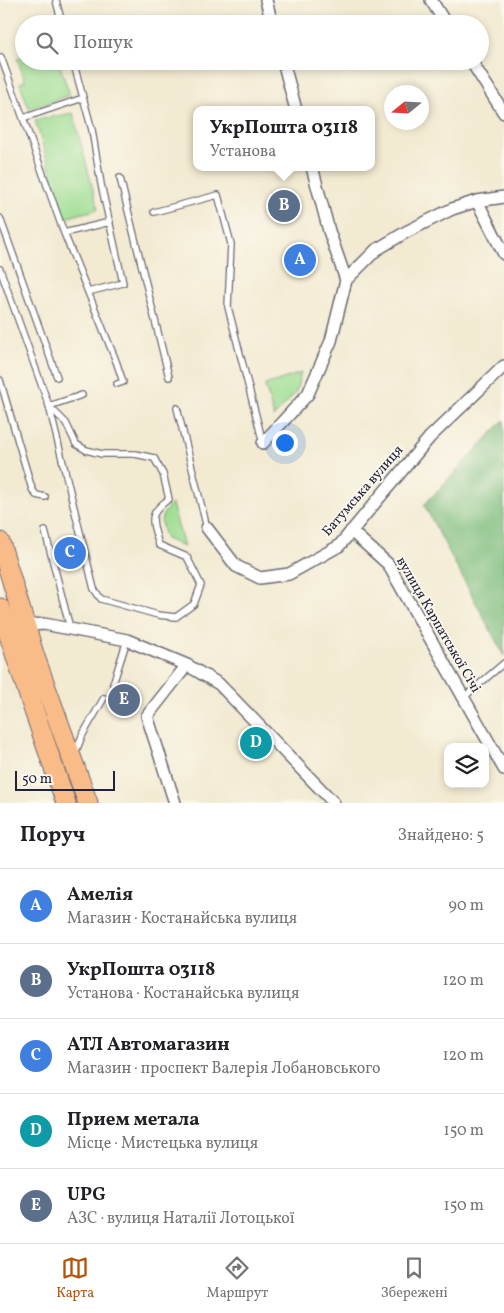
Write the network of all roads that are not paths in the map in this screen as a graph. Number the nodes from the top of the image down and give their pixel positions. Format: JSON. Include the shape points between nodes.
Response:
{"nodes":[{"id":1,"x":56,"y":0,"type":"edge"},
{"id":2,"x":266,"y":0,"type":"edge"},
{"id":3,"x":431,"y":0,"type":"edge"},
{"id":4,"x":60,"y":15,"type":"edge"},
{"id":5,"x":270,"y":15,"type":"edge"},
{"id":6,"x":440,"y":15,"type":"edge"},
{"id":7,"x":1,"y":57,"type":"dead end"},
{"id":8,"x":75,"y":70,"type":"edge"},
{"id":9,"x":285,"y":70,"type":"edge"},
{"id":10,"x":476,"y":70,"type":"edge"},
{"id":11,"x":83,"y":98,"type":"junction"},
{"id":12,"x":295,"y":106,"type":"edge"},
{"id":13,"x":504,"y":113,"type":"edge"},
{"id":14,"x":23,"y":118,"type":"junction"},
{"id":15,"x":313,"y":171,"type":"edge"},
{"id":16,"x":120,"y":178,"type":"dead end"},
{"id":17,"x":504,"y":197,"type":"edge"},
{"id":18,"x":477,"y":201,"type":"junction"},
{"id":19,"x":154,"y":212,"type":"dead end"},
{"id":20,"x":0,"y":218,"type":"edge"},
{"id":21,"x":110,"y":222,"type":"junction"},
{"id":22,"x":64,"y":232,"type":"junction"},
{"id":23,"x":504,"y":254,"type":"edge"},
{"id":24,"x":0,"y":269,"type":"edge"},
{"id":25,"x":346,"y":280,"type":"junction"},
{"id":26,"x":88,"y":292,"type":"junction"},
{"id":27,"x":504,"y":366,"type":"edge"},
{"id":28,"x":58,"y":377,"type":"dead end"},
{"id":29,"x":169,"y":377,"type":"dead end"},
{"id":30,"x":0,"y":380,"type":"edge"},
{"id":31,"x":117,"y":384,"type":"dead end"},
{"id":32,"x":82,"y":396,"type":"dead end"},
{"id":33,"x":49,"y":406,"type":"junction"},
{"id":34,"x":177,"y":408,"type":"dead end"},
{"id":35,"x":263,"y":443,"type":"joint"},
{"id":36,"x":45,"y":497,"type":"dead end"},
{"id":37,"x":206,"y":528,"type":"joint"},
{"id":38,"x":45,"y":531,"type":"dead end"},
{"id":39,"x":351,"y":531,"type":"junction"},
{"id":40,"x":0,"y":542,"type":"edge"},
{"id":41,"x":0,"y":608,"type":"edge"},
{"id":42,"x":16,"y":628,"type":"junction"},
{"id":43,"x":70,"y":628,"type":"junction"},
{"id":44,"x":127,"y":640,"type":"junction"},
{"id":45,"x":504,"y":663,"type":"edge"},
{"id":46,"x":187,"y":664,"type":"junction"},
{"id":47,"x":112,"y":684,"type":"dead end"},
{"id":48,"x":104,"y":698,"type":"dead end"},
{"id":49,"x":463,"y":698,"type":"junction"},
{"id":50,"x":72,"y":761,"type":"junction"},
{"id":51,"x":504,"y":769,"type":"edge"},
{"id":52,"x":66,"y":803,"type":"edge"},
{"id":53,"x":88,"y":803,"type":"edge"},
{"id":54,"x":175,"y":803,"type":"edge"},
{"id":55,"x":334,"y":803,"type":"edge"}],
"edges":[{"from":1,"to":4,"type":"lane"},
{"from":2,"to":5,"type":"street"},
{"from":3,"to":6,"type":"street"},
{"from":7,"to":14,"type":"lane"},
{"from":8,"to":11,"type":"lane"},
{"from":9,"to":12,"type":"street"},
{"from":10,"to":13,"type":"street"},
{"from":11,"to":14,"type":"lane"},
{"from":11,"to":21,"type":"lane"},
{"from":14,"to":22,"type":"lane"},
{"from":15,"to":25,"type":"street"},
{"from":16,"to":29,"type":"lane"},
{"from":17,"to":18,"type":"street"},
{"from":18,"to":23,"type":"street"},
{"from":18,"to":25,"type":"street","via":[[452,209],[376,250]]},
{"from":19,"to":35,"type":"lane","via":[[218,194],[232,244],[228,307]]},
{"from":20,"to":28,"type":"lane"},
{"from":21,"to":22,"type":"lane"},
{"from":21,"to":26,"type":"lane","via":[[124,283]]},
{"from":22,"to":26,"type":"lane"},
{"from":24,"to":33,"type":"lane"},
{"from":25,"to":35,"type":"street","via":[[331,341],[308,394]]},
{"from":26,"to":31,"type":"lane","via":[[123,382]]},
{"from":27,"to":39,"type":"street","name":"Батумська вулиця","via":[[430,437]]},
{"from":30,"to":36,"type":"lane","via":[[32,489],[36,495]]},
{"from":32,"to":33,"type":"lane"},
{"from":33,"to":33,"type":"lane","via":[[94,589],[101,599],[176,617],[194,604],[201,585],[187,557],[159,545],[152,522],[156,508],[169,499],[163,474],[154,458],[86,450],[76,444],[66,423]]},
{"from":34,"to":37,"type":"lane"},
{"from":37,"to":39,"type":"street","name":"Батумська вулиця","via":[[236,566],[260,578],[289,574],[339,546]]},
{"from":38,"to":43,"type":"lane"},
{"from":39,"to":49,"type":"street","name":"вулиця Карпатської Січі","via":[[388,564]]},
{"from":40,"to":42,"type":"main road"},
{"from":41,"to":42,"type":"main road"},
{"from":42,"to":43,"type":"street","via":[[44,624]]},
{"from":42,"to":50,"type":"main road"},
{"from":42,"to":52,"type":"main road"},
{"from":43,"to":44,"type":"street"},
{"from":44,"to":46,"type":"street"},
{"from":44,"to":47,"type":"lane"},
{"from":45,"to":49,"type":"lane"},
{"from":46,"to":54,"type":"street","via":[[147,716]]},
{"from":46,"to":55,"type":"street","via":[[219,684]]},
{"from":48,"to":50,"type":"lane"},
{"from":49,"to":51,"type":"street","name":"вулиця Карпатської Січі"},
{"from":50,"to":53,"type":"main road"}]}
